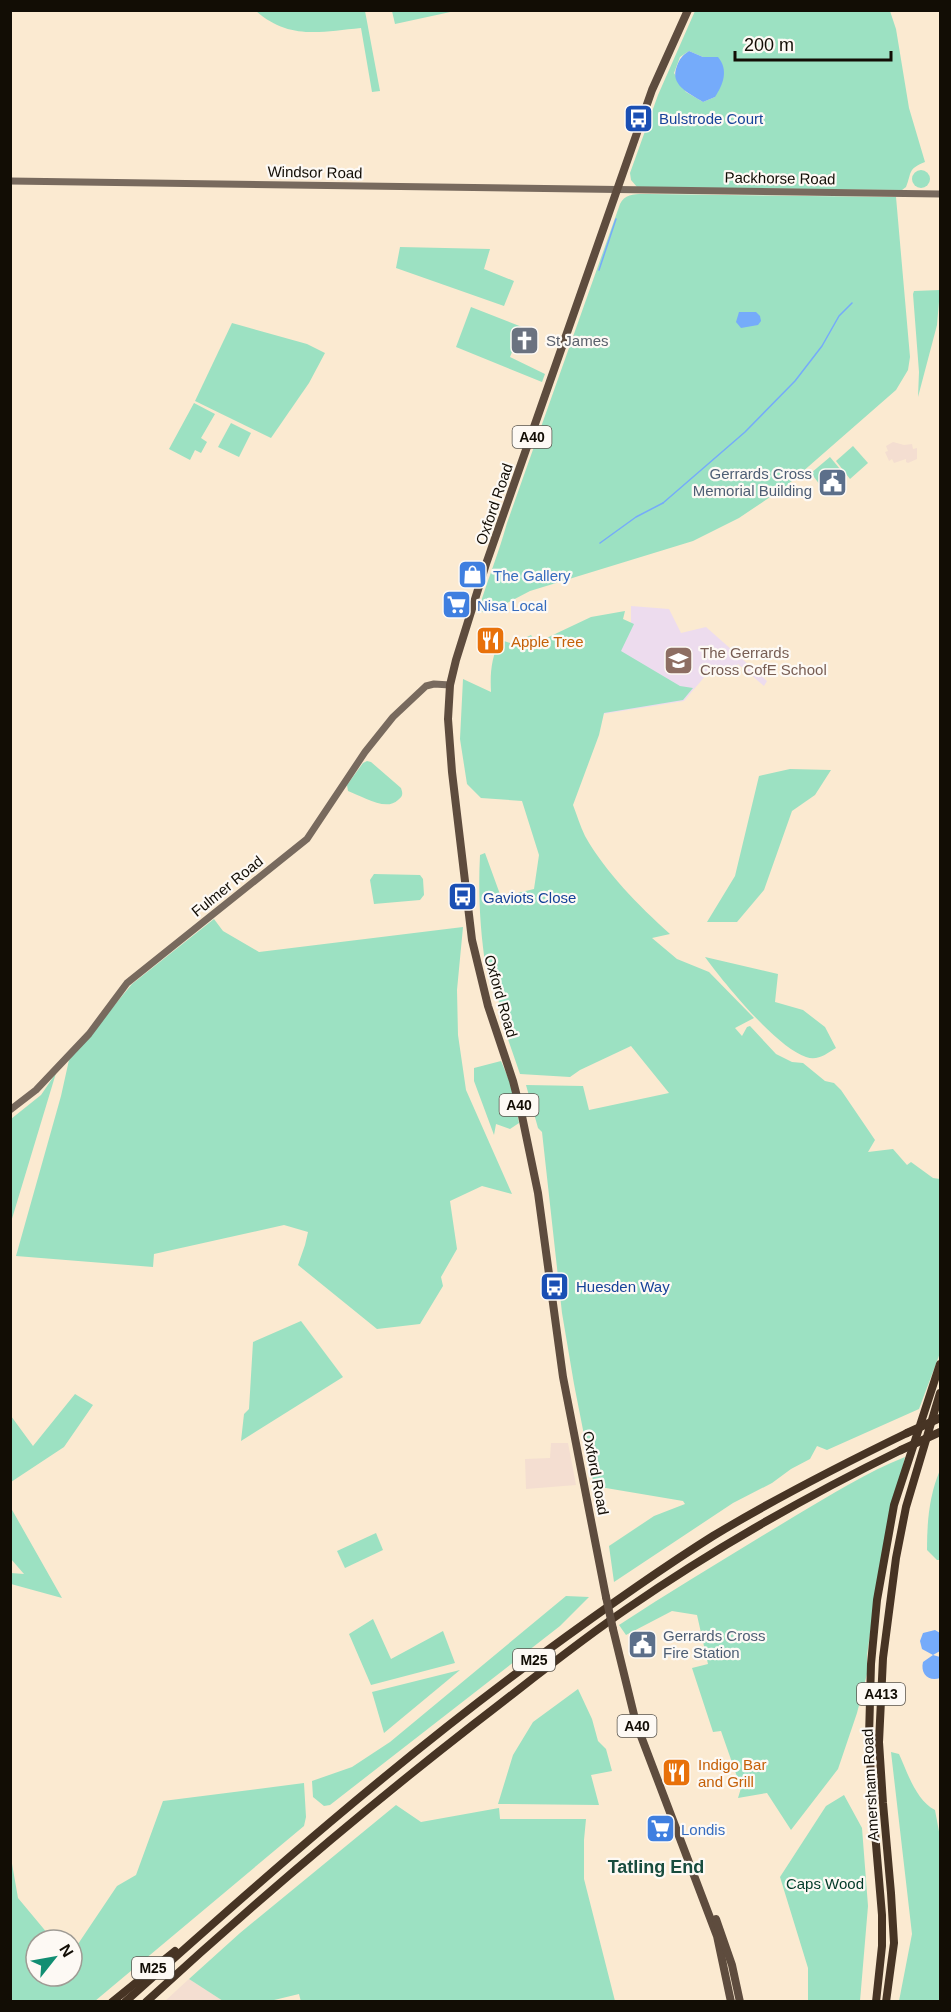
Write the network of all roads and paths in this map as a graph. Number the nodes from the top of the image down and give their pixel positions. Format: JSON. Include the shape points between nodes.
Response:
{"nodes":[{"id":1,"x":688,"y":10,"type":"edge"},
{"id":2,"x":10,"y":181,"type":"edge"},
{"id":3,"x":618,"y":189,"type":"junction"},
{"id":4,"x":940,"y":194,"type":"edge"},
{"id":5,"x":450,"y":685,"type":"junction"},
{"id":6,"x":10,"y":1110,"type":"edge"},
{"id":7,"x":940,"y":1364,"type":"edge"},
{"id":8,"x":940,"y":1393,"type":"edge"},
{"id":9,"x":940,"y":1418,"type":"edge"},
{"id":10,"x":940,"y":1432,"type":"edge"},
{"id":11,"x":674,"y":1818,"type":"junction"},
{"id":12,"x":196,"y":1937,"type":"junction"},
{"id":13,"x":112,"y":2001,"type":"edge"},
{"id":14,"x":125,"y":2001,"type":"edge"},
{"id":15,"x":147,"y":2001,"type":"edge"},
{"id":16,"x":731,"y":2001,"type":"edge"},
{"id":17,"x":740,"y":2001,"type":"edge"},
{"id":18,"x":876,"y":2001,"type":"edge"},
{"id":19,"x":886,"y":2001,"type":"edge"}],
"edges":[{"from":1,"to":3,"type":"main road","name":"Oxford Road","number":"A40","via":[[652,90]]},
{"from":2,"to":3,"type":"main road","name":"Windsor Road"},
{"from":3,"to":4,"type":"main road","name":"Packhorse Road"},
{"from":3,"to":5,"type":"main road","name":"Oxford Road","number":"A40","via":[[484,572]]},
{"from":5,"to":6,"type":"main road","name":"Fulmer Road","via":[[426,686],[393,717],[307,839],[127,983],[89,1034],[36,1090]]},
{"from":5,"to":11,"type":"main road","name":"Oxford Road","number":"A40","bridge":true,"via":[[452,772],[472,940],[522,1116],[563,1377],[613,1629],[636,1723]]},
{"from":7,"to":18,"type":"highway","number":"A413","via":[[894,1505],[873,1642],[869,1737],[882,1915]]},
{"from":8,"to":19,"type":"highway","name":"Amersham Road","number":"A413","via":[[906,1507],[883,1658],[879,1742],[894,1943]]},
{"from":9,"to":12,"type":"highway","number":"M25","bridge":true,"via":[[779,1498],[620,1598],[429,1740]]},
{"from":10,"to":15,"type":"highway","number":"M25","bridge":true,"via":[[753,1529],[591,1635],[314,1853]]},
{"from":11,"to":16,"type":"main road","name":"Oxford Road","number":"A40","via":[[717,1936]]},
{"from":11,"to":17,"type":"main road","number":"A40","via":[[725,1942]]},
{"from":12,"to":13,"type":"highway","number":"M25"},
{"from":12,"to":14,"type":"highway","number":"M25"}]}
